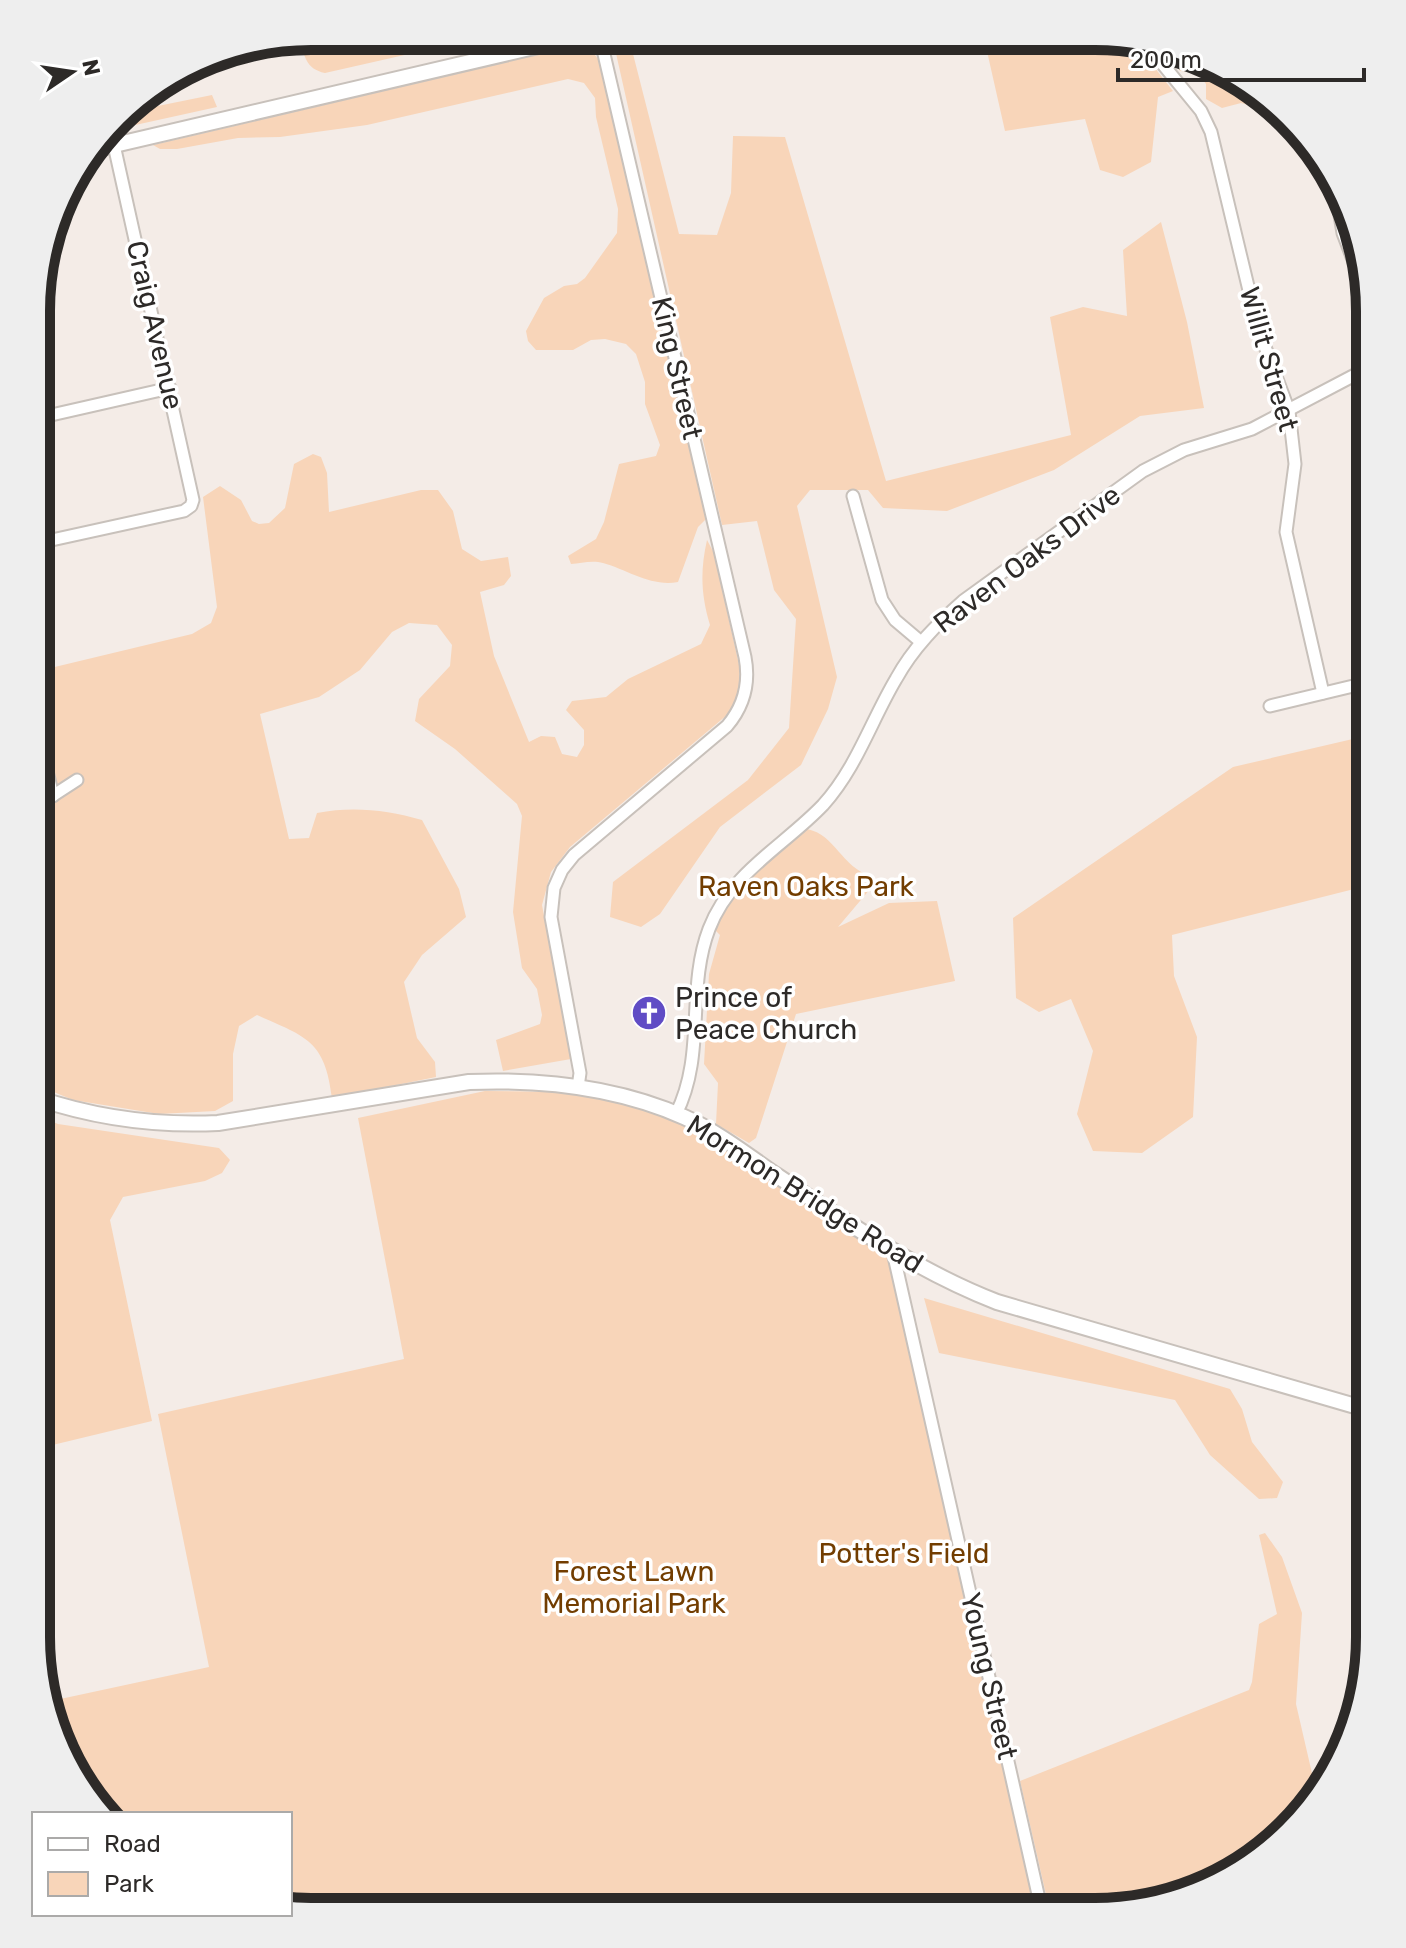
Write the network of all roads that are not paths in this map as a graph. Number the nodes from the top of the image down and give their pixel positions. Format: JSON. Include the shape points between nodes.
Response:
{"nodes":[{"id":1,"x":518,"y":51,"type":"edge"},
{"id":2,"x":603,"y":51,"type":"edge"},
{"id":3,"x":1158,"y":58,"type":"edge"},
{"id":4,"x":114,"y":145,"type":"junction"},
{"id":5,"x":110,"y":146,"type":"edge"},
{"id":6,"x":1356,"y":375,"type":"edge"},
{"id":7,"x":170,"y":388,"type":"junction"},
{"id":8,"x":1289,"y":411,"type":"junction"},
{"id":9,"x":50,"y":415,"type":"edge"},
{"id":10,"x":853,"y":496,"type":"dead end"},
{"id":11,"x":50,"y":540,"type":"edge"},
{"id":12,"x":921,"y":642,"type":"junction"},
{"id":13,"x":1356,"y":685,"type":"edge"},
{"id":14,"x":1323,"y":693,"type":"junction"},
{"id":15,"x":1270,"y":706,"type":"dead end"},
{"id":16,"x":77,"y":780,"type":"dead end"},
{"id":17,"x":50,"y":784,"type":"edge"},
{"id":18,"x":53,"y":796,"type":"junction"},
{"id":19,"x":50,"y":798,"type":"edge"},
{"id":20,"x":578,"y":1087,"type":"junction"},
{"id":21,"x":50,"y":1101,"type":"edge"},
{"id":22,"x":676,"y":1114,"type":"junction"},
{"id":23,"x":893,"y":1252,"type":"junction"},
{"id":24,"x":1355,"y":1406,"type":"edge"},
{"id":25,"x":1039,"y":1898,"type":"edge"}],
"edges":[{"from":1,"to":4,"type":"main road"},
{"from":2,"to":20,"type":"street","name":"King Street","via":[[747,674],[743,699],[727,726],[578,851],[560,875],[551,917],[580,1073]]},
{"from":3,"to":8,"type":"street","name":"Willit Street","via":[[1211,132],[1258,328]]},
{"from":4,"to":5,"type":"main road"},
{"from":4,"to":7,"type":"street","name":"Craig Avenue"},
{"from":6,"to":8,"type":"street","name":"Raven Oaks Drive"},
{"from":7,"to":9,"type":"street"},
{"from":7,"to":11,"type":"street","name":"Craig Avenue","via":[[192,504],[184,511]]},
{"from":8,"to":12,"type":"street","name":"Raven Oaks Drive","via":[[1143,471],[963,601]]},
{"from":8,"to":14,"type":"street","name":"Willit Street","via":[[1295,464],[1286,532]]},
{"from":10,"to":12,"type":"street","via":[[882,600],[895,620]]},
{"from":12,"to":22,"type":"street","name":"Raven Oaks Drive","via":[[837,787],[753,866],[715,914],[701,962],[693,1066]]},
{"from":13,"to":14,"type":"street"},
{"from":14,"to":15,"type":"street"},
{"from":16,"to":18,"type":"street"},
{"from":17,"to":18,"type":"street"},
{"from":18,"to":19,"type":"street"},
{"from":20,"to":21,"type":"main road","name":"Mormon Bridge Road","via":[[469,1082],[192,1124],[112,1118]]},
{"from":20,"to":22,"type":"main road","name":"Mormon Bridge Road"},
{"from":22,"to":23,"type":"main road","name":"Mormon Bridge Road"},
{"from":23,"to":24,"type":"main road","name":"Mormon Bridge Road","via":[[997,1302]]},
{"from":23,"to":25,"type":"street","name":"Young Street"}]}
